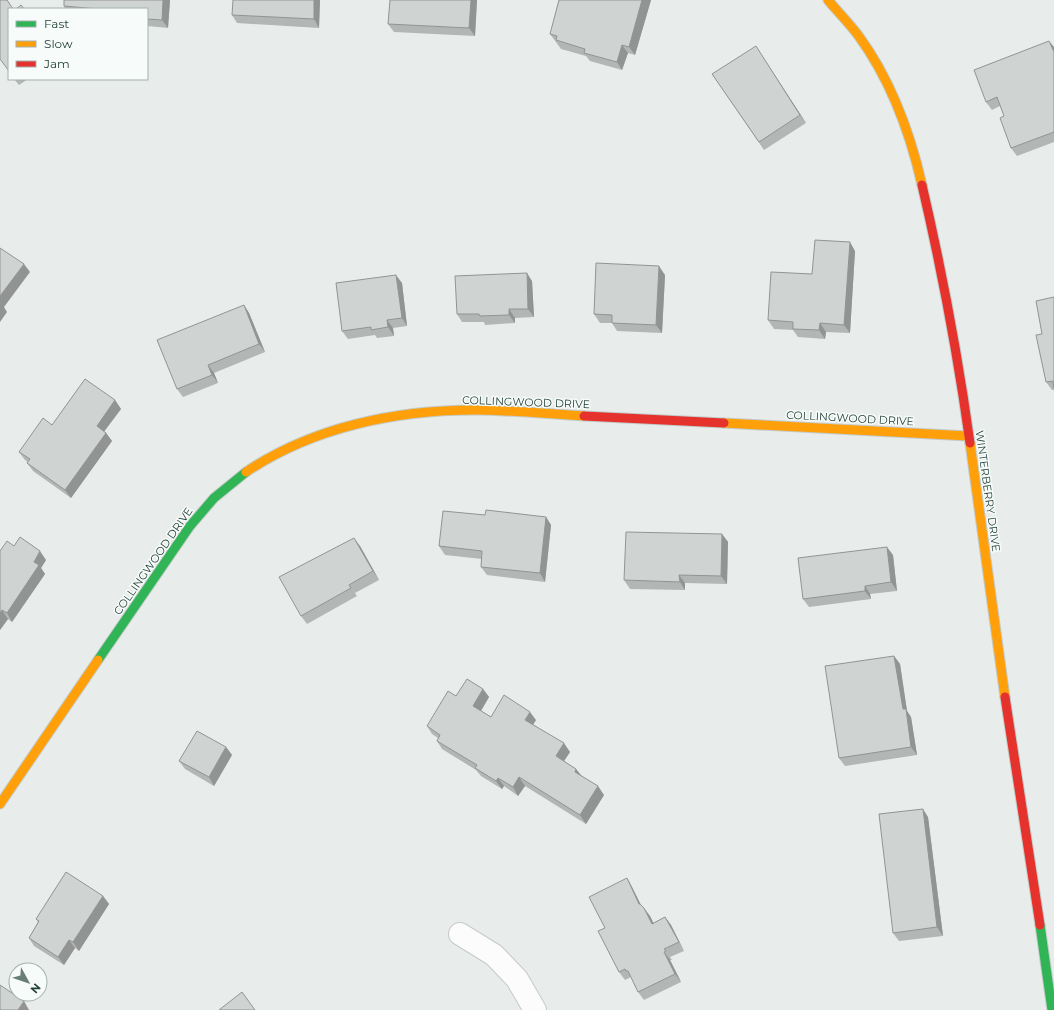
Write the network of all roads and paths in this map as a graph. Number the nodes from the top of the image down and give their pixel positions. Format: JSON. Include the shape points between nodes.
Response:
{"nodes":[{"id":1,"x":828,"y":0,"type":"edge"},
{"id":2,"x":968,"y":436,"type":"junction"},
{"id":3,"x":0,"y":804,"type":"edge"},
{"id":4,"x":460,"y":934,"type":"dead end"},
{"id":5,"x":535,"y":1010,"type":"edge"},
{"id":6,"x":1052,"y":1010,"type":"edge"}],
"edges":[{"from":1,"to":2,"type":"street","name":"WINTERBERRY DRIVE","via":[[858,35],[884,78],[902,115],[915,154],[938,254],[961,381]]},
{"from":2,"to":3,"type":"street","name":"COLLINGWOOD DRIVE","via":[[475,410],[416,414],[347,427],[281,450],[244,472],[218,494],[190,526]]},
{"from":2,"to":6,"type":"street","name":"WINTERBERRY DRIVE"},
{"from":4,"to":5,"type":"street","via":[[494,955],[517,979]]}]}
